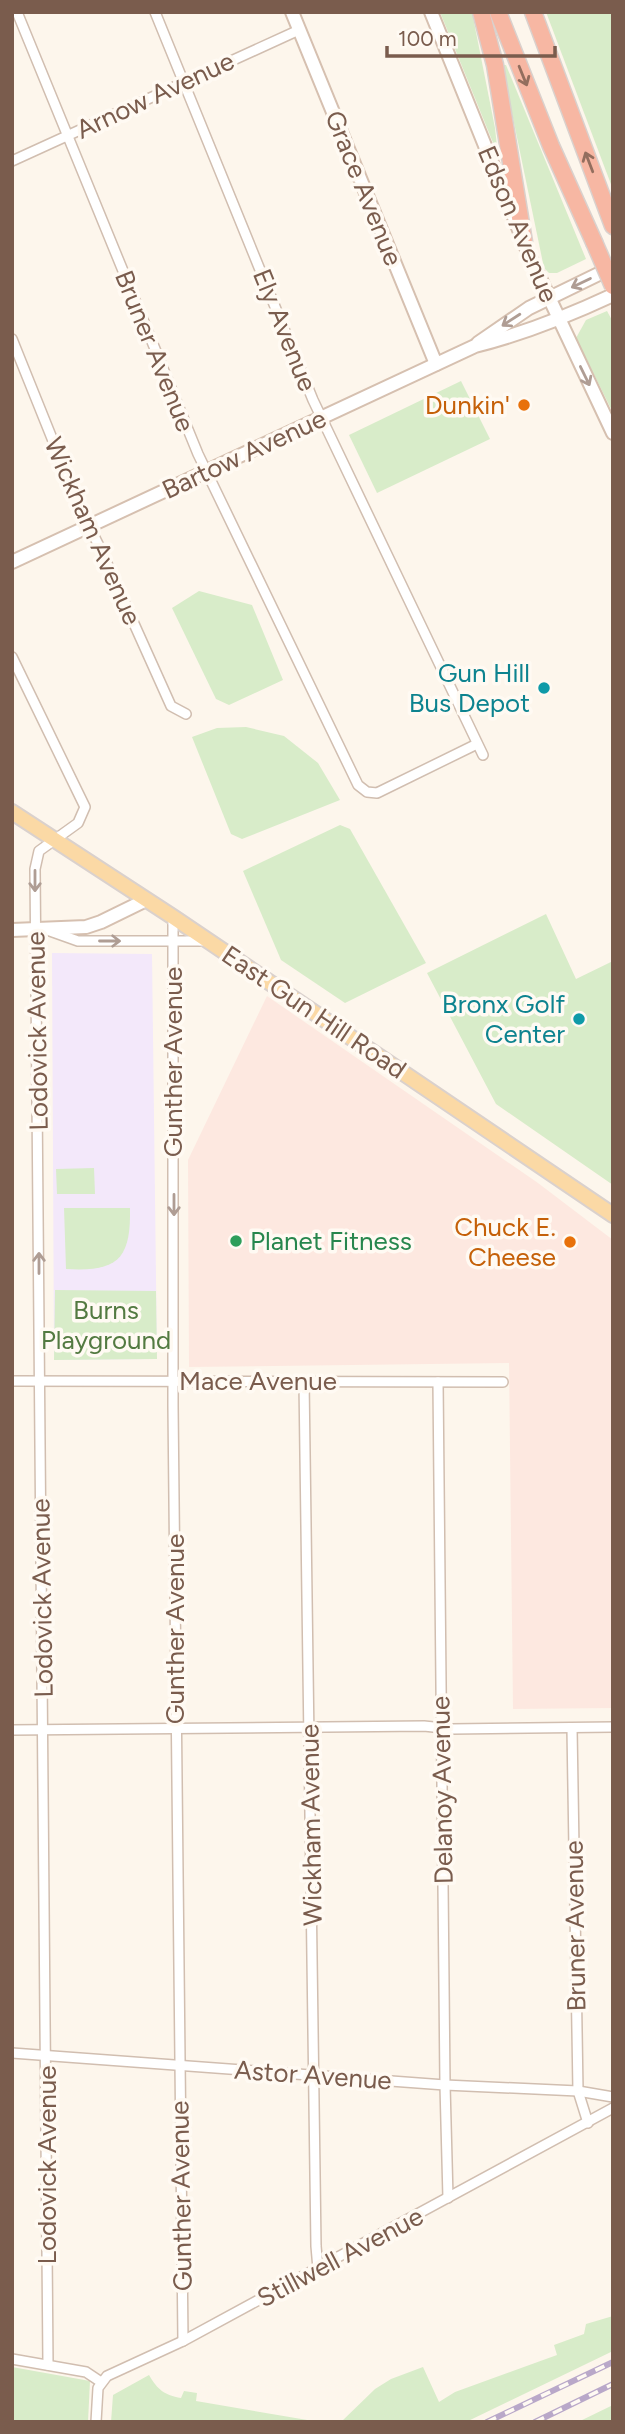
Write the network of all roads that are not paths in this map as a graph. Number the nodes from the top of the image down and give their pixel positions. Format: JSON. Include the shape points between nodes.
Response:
{"nodes":[{"id":1,"x":17,"y":12,"type":"edge"},
{"id":2,"x":155,"y":12,"type":"edge"},
{"id":3,"x":292,"y":12,"type":"edge"},
{"id":4,"x":431,"y":12,"type":"edge"},
{"id":5,"x":481,"y":12,"type":"edge"},
{"id":6,"x":498,"y":12,"type":"edge"},
{"id":7,"x":532,"y":12,"type":"edge"},
{"id":8,"x":299,"y":30,"type":"junction"},
{"id":9,"x":183,"y":81,"type":"junction"},
{"id":10,"x":67,"y":135,"type":"junction"},
{"id":11,"x":12,"y":161,"type":"edge"},
{"id":12,"x":613,"y":226,"type":"edge"},
{"id":13,"x":524,"y":242,"type":"junction"},
{"id":14,"x":613,"y":267,"type":"edge"},
{"id":15,"x":613,"y":286,"type":"edge"},
{"id":16,"x":613,"y":295,"type":"edge"},
{"id":17,"x":549,"y":298,"type":"junction"},
{"id":18,"x":558,"y":319,"type":"junction"},
{"id":19,"x":12,"y":339,"type":"edge"},
{"id":20,"x":475,"y":346,"type":"junction"},
{"id":21,"x":436,"y":364,"type":"junction"},
{"id":22,"x":322,"y":417,"type":"junction"},
{"id":23,"x":613,"y":433,"type":"edge"},
{"id":24,"x":206,"y":472,"type":"junction"},
{"id":25,"x":90,"y":526,"type":"junction"},
{"id":26,"x":12,"y":562,"type":"edge"},
{"id":27,"x":12,"y":657,"type":"edge"},
{"id":28,"x":186,"y":714,"type":"dead end"},
{"id":29,"x":477,"y":744,"type":"junction"},
{"id":30,"x":483,"y":755,"type":"dead end"},
{"id":31,"x":12,"y":812,"type":"edge"},
{"id":32,"x":54,"y":839,"type":"junction"},
{"id":33,"x":146,"y":900,"type":"junction"},
{"id":34,"x":173,"y":917,"type":"junction"},
{"id":35,"x":12,"y":930,"type":"edge"},
{"id":36,"x":43,"y":930,"type":"junction"},
{"id":37,"x":173,"y":941,"type":"junction"},
{"id":38,"x":209,"y":941,"type":"junction"},
{"id":39,"x":613,"y":1215,"type":"edge"},
{"id":40,"x":12,"y":1381,"type":"edge"},
{"id":41,"x":40,"y":1381,"type":"junction"},
{"id":42,"x":173,"y":1381,"type":"junction"},
{"id":43,"x":304,"y":1381,"type":"junction"},
{"id":44,"x":438,"y":1381,"type":"junction"},
{"id":45,"x":503,"y":1382,"type":"dead end"},
{"id":46,"x":310,"y":1727,"type":"junction"},
{"id":47,"x":613,"y":1727,"type":"edge"},
{"id":48,"x":175,"y":1728,"type":"junction"},
{"id":49,"x":441,"y":1728,"type":"junction"},
{"id":50,"x":572,"y":1728,"type":"junction"},
{"id":51,"x":12,"y":1730,"type":"edge"},
{"id":52,"x":43,"y":1730,"type":"junction"},
{"id":53,"x":12,"y":2053,"type":"edge"},
{"id":54,"x":47,"y":2056,"type":"junction"},
{"id":55,"x":179,"y":2065,"type":"junction"},
{"id":56,"x":314,"y":2075,"type":"junction"},
{"id":57,"x":445,"y":2085,"type":"junction"},
{"id":58,"x":578,"y":2091,"type":"junction"},
{"id":59,"x":613,"y":2098,"type":"edge"},
{"id":60,"x":613,"y":2108,"type":"edge"},
{"id":61,"x":588,"y":2123,"type":"junction"},
{"id":62,"x":448,"y":2199,"type":"junction"},
{"id":63,"x":318,"y":2269,"type":"junction"},
{"id":64,"x":183,"y":2341,"type":"junction"},
{"id":65,"x":12,"y":2358,"type":"edge"},
{"id":66,"x":48,"y":2365,"type":"junction"},
{"id":67,"x":101,"y":2382,"type":"junction"},
{"id":68,"x":96,"y":2422,"type":"edge"}],
"edges":[{"from":1,"to":10,"type":"street","name":"Bruner Avenue"},
{"from":2,"to":9,"type":"street","name":"Ely Avenue"},
{"from":3,"to":8,"type":"main road","name":"Grace Avenue"},
{"from":4,"to":13,"type":"main road","name":"Edson Avenue"},
{"from":5,"to":13,"type":"highway","via":[[495,65]]},
{"from":6,"to":15,"type":"highway","one_way":true,"bridge":true},
{"from":12,"to":7,"type":"highway","one_way":true},
{"from":8,"to":9,"type":"street","name":"Arnow Avenue"},
{"from":8,"to":21,"type":"main road","name":"Grace Avenue"},
{"from":9,"to":10,"type":"street","name":"Arnow Avenue"},
{"from":9,"to":22,"type":"street","name":"Ely Avenue"},
{"from":10,"to":11,"type":"street","name":"Arnow Avenue"},
{"from":10,"to":24,"type":"street","name":"Bruner Avenue"},
{"from":13,"to":17,"type":"main road","name":"Edson Avenue"},
{"from":14,"to":17,"type":"main road","name":"Bartow Avenue","one_way":true},
{"from":16,"to":18,"type":"main road","name":"Bartow Avenue"},
{"from":17,"to":18,"type":"main road","name":"Edson Avenue"},
{"from":17,"to":20,"type":"main road","name":"Bartow Avenue","one_way":true},
{"from":18,"to":20,"type":"main road","name":"Bartow Avenue"},
{"from":18,"to":23,"type":"main road","name":"Edson Avenue","one_way":true},
{"from":19,"to":25,"type":"street","name":"Wickham Avenue"},
{"from":20,"to":21,"type":"main road","name":"Bartow Avenue"},
{"from":21,"to":22,"type":"main road","name":"Bartow Avenue"},
{"from":22,"to":24,"type":"main road","name":"Bartow Avenue"},
{"from":22,"to":29,"type":"street","name":"Ely Avenue"},
{"from":24,"to":25,"type":"main road","name":"Bartow Avenue"},
{"from":24,"to":29,"type":"street","name":"Bruner Avenue","via":[[358,785],[377,793]]},
{"from":25,"to":26,"type":"main road","name":"Bartow Avenue"},
{"from":25,"to":28,"type":"street","name":"Wickham Avenue","via":[[170,706]]},
{"from":27,"to":32,"type":"street","via":[[85,807],[78,823]]},
{"from":29,"to":30,"type":"street","name":"Ely Avenue"},
{"from":31,"to":32,"type":"main road","name":"East Gun Hill Road"},
{"from":32,"to":33,"type":"main road","name":"East Gun Hill Road"},
{"from":32,"to":36,"type":"street","name":"Lodovick Avenue","one_way":true,"via":[[37,860]]},
{"from":33,"to":34,"type":"main road","name":"East Gun Hill Road"},
{"from":33,"to":36,"type":"main road","via":[[96,924]]},
{"from":34,"to":37,"type":"street","name":"Gunther Avenue"},
{"from":34,"to":38,"type":"main road","name":"East Gun Hill Road"},
{"from":35,"to":36,"type":"main road"},
{"from":36,"to":37,"type":"street","one_way":true,"via":[[78,940]]},
{"from":41,"to":36,"type":"street","name":"Lodovick Avenue","one_way":true},
{"from":37,"to":38,"type":"street"},
{"from":37,"to":42,"type":"street","name":"Gunther Avenue","one_way":true},
{"from":38,"to":39,"type":"main road","name":"East Gun Hill Road"},
{"from":40,"to":41,"type":"street","name":"Mace Avenue"},
{"from":41,"to":42,"type":"street","name":"Mace Avenue"},
{"from":41,"to":52,"type":"street","name":"Lodovick Avenue"},
{"from":42,"to":43,"type":"street","name":"Mace Avenue"},
{"from":42,"to":48,"type":"street","name":"Gunther Avenue"},
{"from":43,"to":44,"type":"street","name":"Mace Avenue"},
{"from":43,"to":46,"type":"street","name":"Wickham Avenue"},
{"from":44,"to":45,"type":"street","name":"Mace Avenue"},
{"from":44,"to":49,"type":"street","name":"Delanoy Avenue"},
{"from":46,"to":48,"type":"street"},
{"from":46,"to":49,"type":"street"},
{"from":46,"to":56,"type":"street","name":"Wickham Avenue"},
{"from":47,"to":50,"type":"street"},
{"from":48,"to":52,"type":"street"},
{"from":48,"to":55,"type":"street","name":"Gunther Avenue"},
{"from":49,"to":50,"type":"street"},
{"from":49,"to":57,"type":"street","name":"Delanoy Avenue"},
{"from":50,"to":58,"type":"street","name":"Bruner Avenue"},
{"from":51,"to":52,"type":"street"},
{"from":52,"to":54,"type":"street","name":"Lodovick Avenue"},
{"from":53,"to":54,"type":"street","name":"Astor Avenue"},
{"from":54,"to":55,"type":"street","name":"Astor Avenue"},
{"from":54,"to":66,"type":"street","name":"Lodovick Avenue"},
{"from":55,"to":56,"type":"street","name":"Astor Avenue"},
{"from":55,"to":64,"type":"street","name":"Gunther Avenue"},
{"from":56,"to":57,"type":"street","name":"Astor Avenue"},
{"from":56,"to":63,"type":"street","name":"Wickham Avenue"},
{"from":57,"to":58,"type":"street","name":"Astor Avenue"},
{"from":57,"to":62,"type":"street","name":"Delanoy Avenue"},
{"from":58,"to":59,"type":"street","name":"Astor Avenue"},
{"from":58,"to":61,"type":"street","name":"Bruner Avenue"},
{"from":60,"to":61,"type":"street","name":"Stillwell Avenue"},
{"from":61,"to":62,"type":"street","name":"Stillwell Avenue"},
{"from":62,"to":63,"type":"street","name":"Stillwell Avenue"},
{"from":63,"to":64,"type":"street","name":"Stillwell Avenue"},
{"from":64,"to":67,"type":"street","name":"Stillwell Avenue"},
{"from":65,"to":66,"type":"street"},
{"from":66,"to":67,"type":"street","via":[[86,2372]]},
{"from":67,"to":68,"type":"street"}]}
